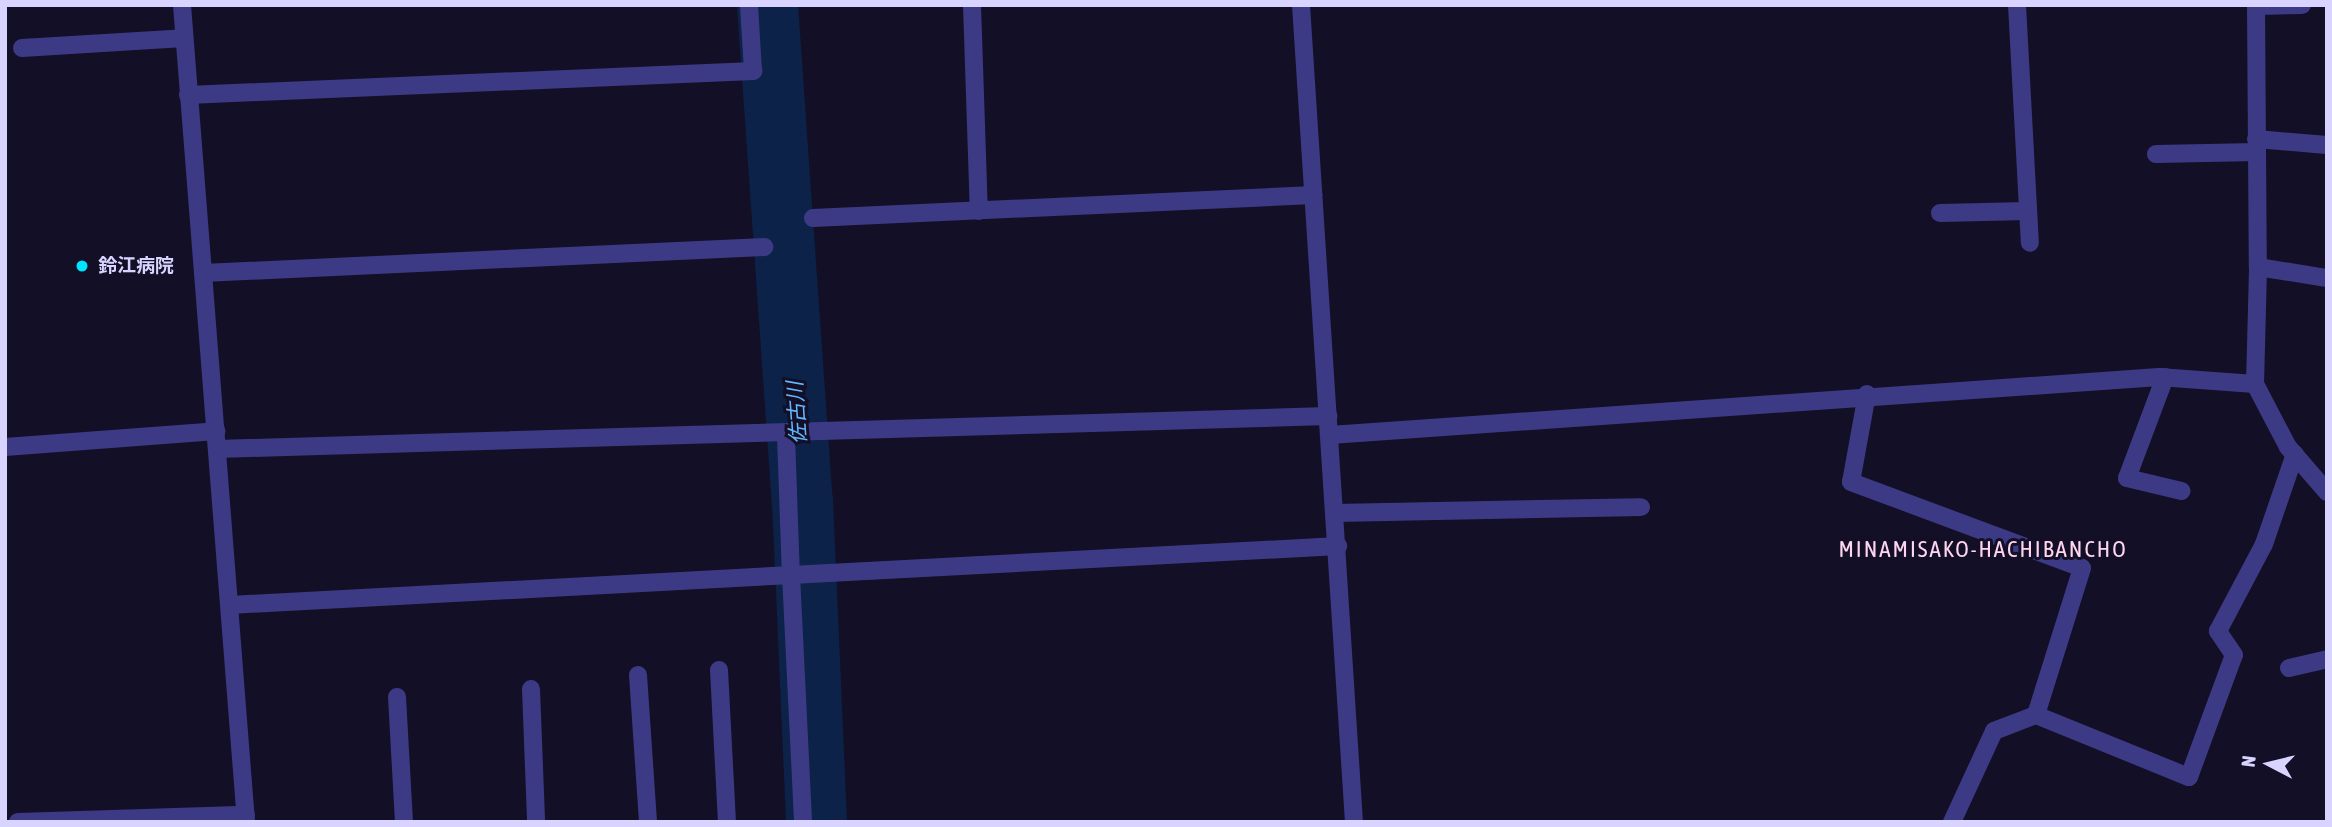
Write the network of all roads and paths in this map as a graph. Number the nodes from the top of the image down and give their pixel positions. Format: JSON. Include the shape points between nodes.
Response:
{"nodes":[{"id":1,"x":182,"y":5,"type":"edge"},
{"id":2,"x":749,"y":5,"type":"edge"},
{"id":3,"x":972,"y":5,"type":"edge"},
{"id":4,"x":1301,"y":5,"type":"edge"},
{"id":5,"x":2017,"y":5,"type":"edge"},
{"id":6,"x":2302,"y":5,"type":"edge"},
{"id":7,"x":2256,"y":6,"type":"edge"},
{"id":8,"x":184,"y":38,"type":"junction"},
{"id":9,"x":22,"y":48,"type":"dead end"},
{"id":10,"x":188,"y":95,"type":"junction"},
{"id":11,"x":2327,"y":145,"type":"edge"},
{"id":12,"x":2256,"y":146,"type":"junction"},
{"id":13,"x":2156,"y":155,"type":"dead end"},
{"id":14,"x":1313,"y":195,"type":"junction"},
{"id":15,"x":979,"y":211,"type":"junction"},
{"id":16,"x":2027,"y":211,"type":"junction"},
{"id":17,"x":1940,"y":213,"type":"dead end"},
{"id":18,"x":813,"y":218,"type":"dead end"},
{"id":19,"x":2030,"y":243,"type":"dead end"},
{"id":20,"x":764,"y":247,"type":"dead end"},
{"id":21,"x":2258,"y":267,"type":"junction"},
{"id":22,"x":203,"y":274,"type":"junction"},
{"id":23,"x":2327,"y":278,"type":"edge"},
{"id":24,"x":2165,"y":377,"type":"junction"},
{"id":25,"x":2255,"y":384,"type":"junction"},
{"id":26,"x":1867,"y":394,"type":"junction"},
{"id":27,"x":1329,"y":416,"type":"junction"},
{"id":28,"x":795,"y":435,"type":"junction"},
{"id":29,"x":1330,"y":435,"type":"junction"},
{"id":30,"x":217,"y":440,"type":"junction"},
{"id":31,"x":5,"y":447,"type":"edge"},
{"id":32,"x":2295,"y":454,"type":"junction"},
{"id":33,"x":2181,"y":491,"type":"dead end"},
{"id":34,"x":2327,"y":492,"type":"edge"},
{"id":35,"x":1641,"y":507,"type":"dead end"},
{"id":36,"x":1335,"y":513,"type":"junction"},
{"id":37,"x":1338,"y":546,"type":"junction"},
{"id":38,"x":802,"y":575,"type":"junction"},
{"id":39,"x":230,"y":605,"type":"junction"},
{"id":40,"x":2327,"y":659,"type":"edge"},
{"id":41,"x":2289,"y":668,"type":"dead end"},
{"id":42,"x":719,"y":670,"type":"dead end"},
{"id":43,"x":638,"y":675,"type":"dead end"},
{"id":44,"x":531,"y":690,"type":"dead end"},
{"id":45,"x":397,"y":697,"type":"dead end"},
{"id":46,"x":2036,"y":715,"type":"junction"},
{"id":47,"x":246,"y":818,"type":"edge"},
{"id":48,"x":18,"y":822,"type":"edge"},
{"id":49,"x":404,"y":822,"type":"edge"},
{"id":50,"x":536,"y":822,"type":"edge"},
{"id":51,"x":648,"y":822,"type":"edge"},
{"id":52,"x":727,"y":822,"type":"edge"},
{"id":53,"x":803,"y":822,"type":"edge"},
{"id":54,"x":1354,"y":822,"type":"edge"},
{"id":55,"x":1952,"y":822,"type":"edge"}],
"edges":[{"from":1,"to":8,"type":"street"},
{"from":2,"to":10,"type":"street","via":[[753,71]]},
{"from":3,"to":15,"type":"street"},
{"from":4,"to":14,"type":"street"},
{"from":5,"to":16,"type":"street"},
{"from":6,"to":7,"type":"street"},
{"from":7,"to":12,"type":"street"},
{"from":8,"to":9,"type":"street"},
{"from":8,"to":10,"type":"street"},
{"from":10,"to":22,"type":"street"},
{"from":11,"to":12,"type":"street"},
{"from":12,"to":13,"type":"street"},
{"from":12,"to":21,"type":"street"},
{"from":14,"to":15,"type":"street"},
{"from":14,"to":27,"type":"street"},
{"from":15,"to":18,"type":"street"},
{"from":16,"to":17,"type":"street"},
{"from":16,"to":19,"type":"street"},
{"from":20,"to":22,"type":"street"},
{"from":21,"to":23,"type":"street"},
{"from":21,"to":25,"type":"street"},
{"from":22,"to":30,"type":"street"},
{"from":24,"to":25,"type":"street"},
{"from":24,"to":26,"type":"street"},
{"from":24,"to":33,"type":"street","via":[[2127,478]]},
{"from":25,"to":32,"type":"street"},
{"from":26,"to":29,"type":"street"},
{"from":26,"to":46,"type":"street","via":[[1852,482],[2081,568]]},
{"from":27,"to":28,"type":"street"},
{"from":27,"to":29,"type":"street"},
{"from":28,"to":30,"type":"street","via":[[751,431]]},
{"from":28,"to":38,"type":"street"},
{"from":29,"to":36,"type":"street"},
{"from":30,"to":31,"type":"street"},
{"from":30,"to":39,"type":"street"},
{"from":32,"to":34,"type":"street"},
{"from":32,"to":46,"type":"street","via":[[2264,544],[2218,631],[2234,655],[2189,777]]},
{"from":35,"to":36,"type":"street"},
{"from":36,"to":37,"type":"street"},
{"from":37,"to":38,"type":"street"},
{"from":37,"to":54,"type":"street"},
{"from":38,"to":39,"type":"street"},
{"from":38,"to":53,"type":"street"},
{"from":39,"to":47,"type":"street"},
{"from":40,"to":41,"type":"street"},
{"from":42,"to":52,"type":"street"},
{"from":43,"to":51,"type":"street"},
{"from":44,"to":50,"type":"street"},
{"from":45,"to":49,"type":"street"},
{"from":46,"to":55,"type":"street","via":[[1994,731]]},
{"from":47,"to":48,"type":"street"}]}
